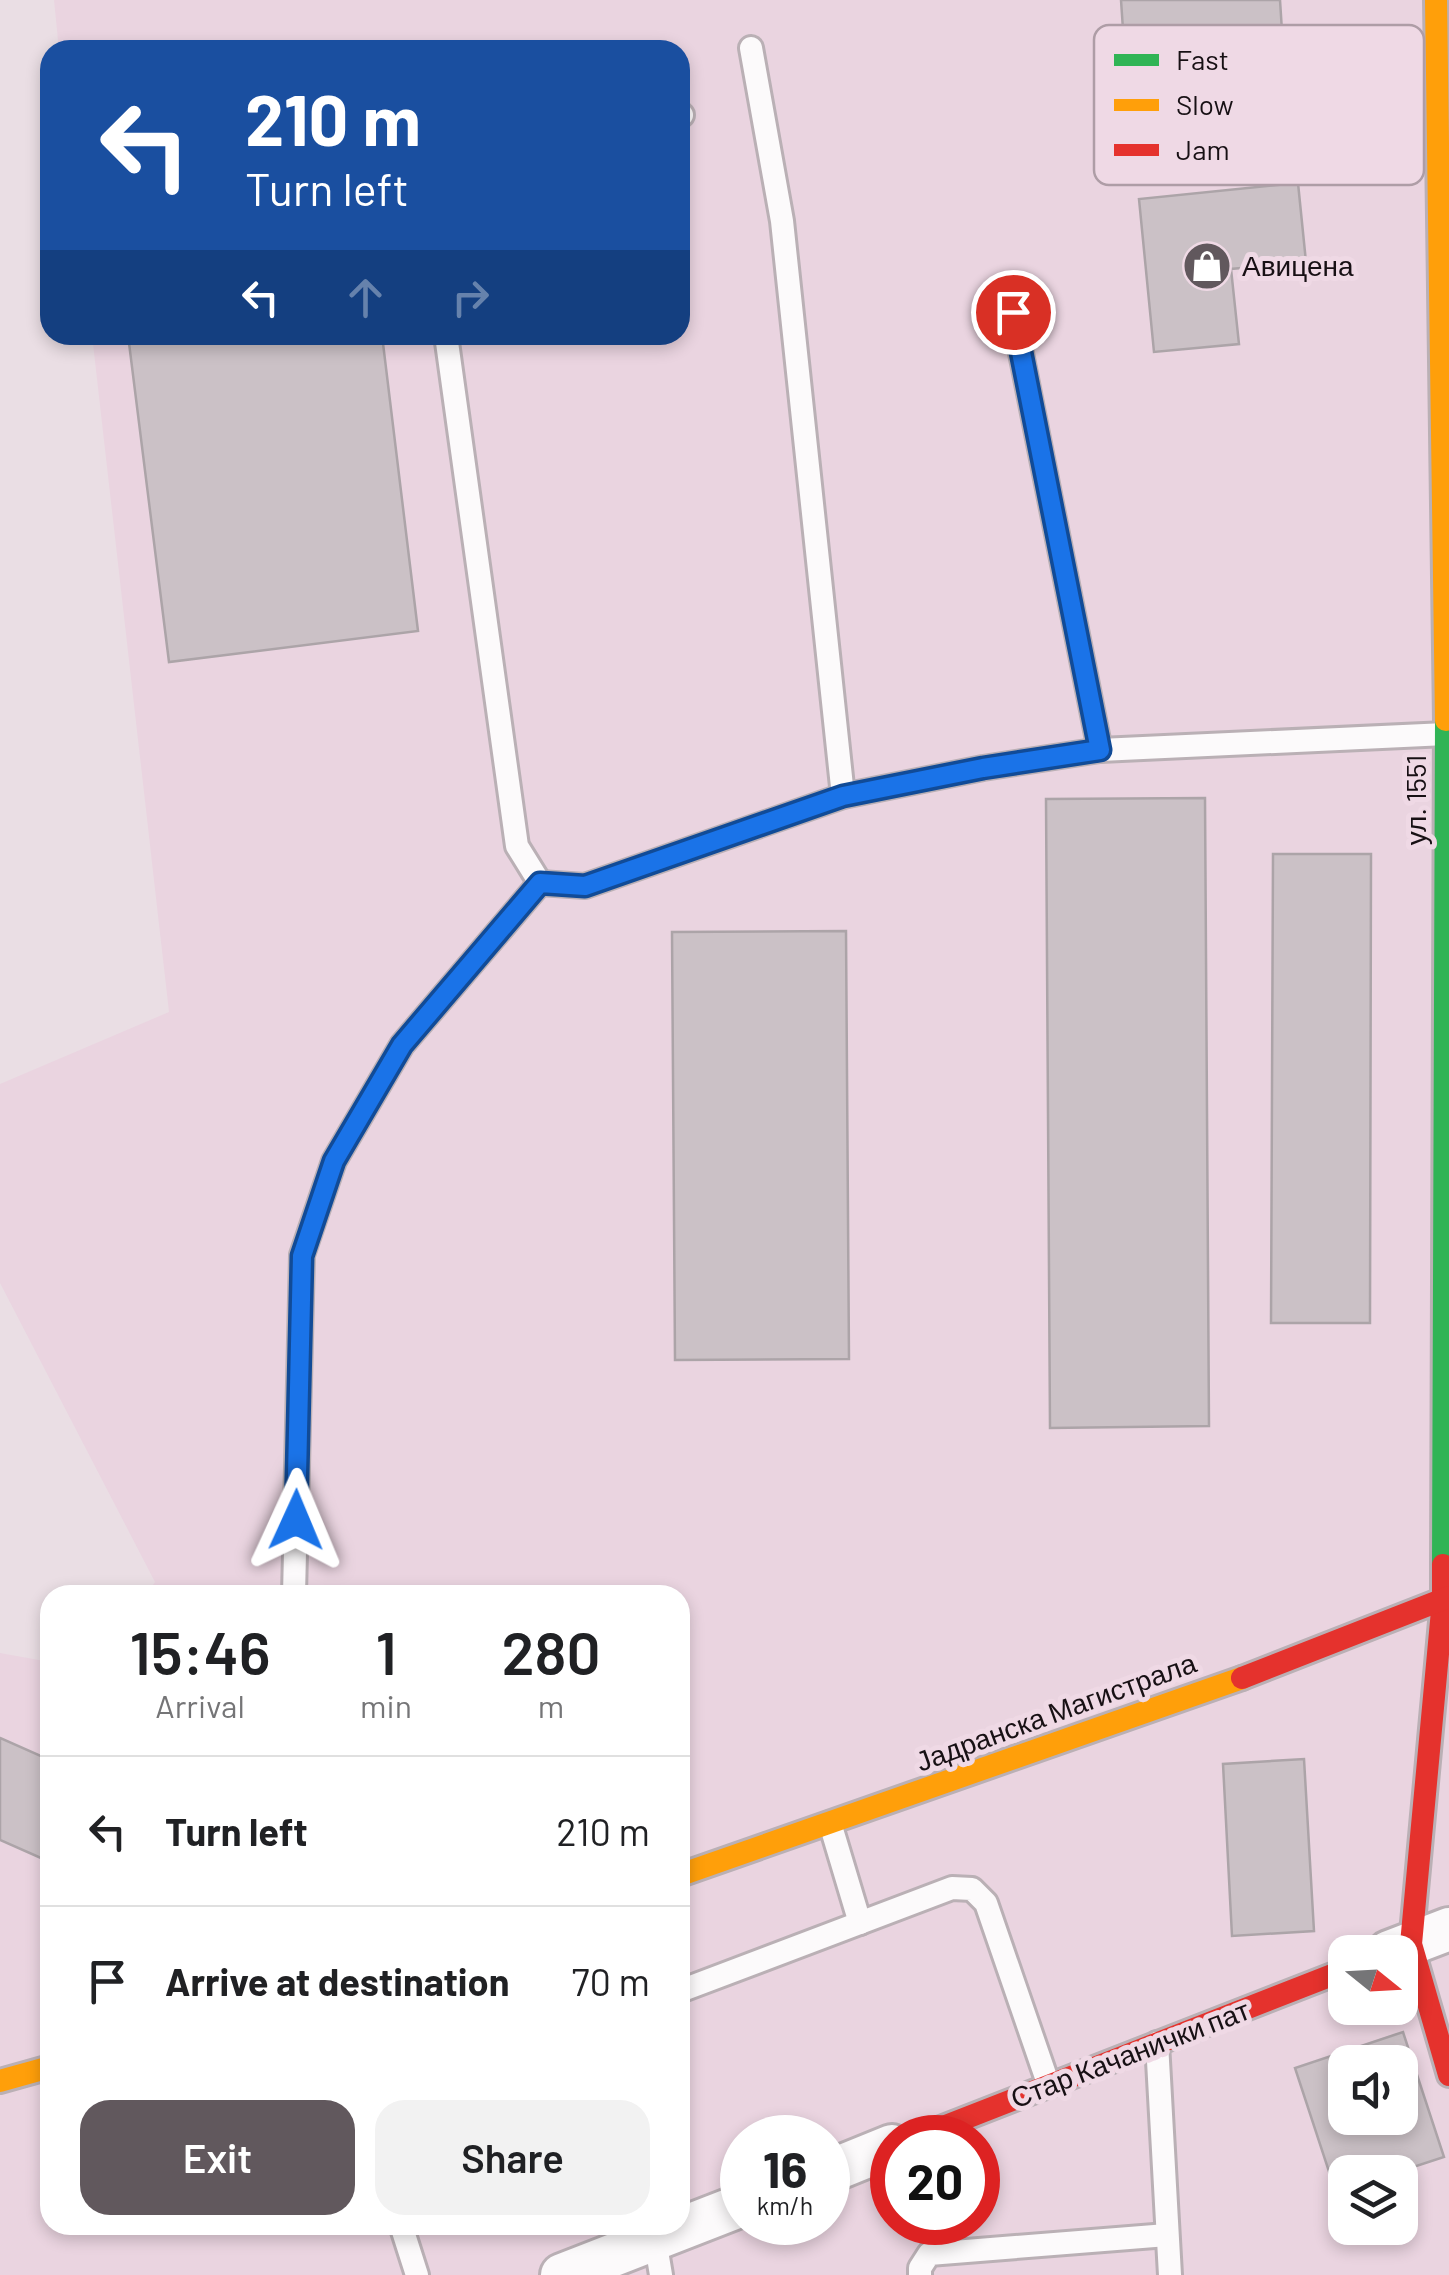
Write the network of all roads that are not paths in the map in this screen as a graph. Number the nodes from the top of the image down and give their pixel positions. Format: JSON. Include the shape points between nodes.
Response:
{"nodes":[{"id":1,"x":1436,"y":0,"type":"edge"},
{"id":2,"x":751,"y":48,"type":"dead end"},
{"id":3,"x":1013,"y":312,"type":"dead end"},
{"id":4,"x":447,"y":345,"type":"edge"},
{"id":5,"x":1446,"y":734,"type":"junction"},
{"id":6,"x":1100,"y":750,"type":"junction"},
{"id":7,"x":843,"y":796,"type":"junction"},
{"id":8,"x":540,"y":883,"type":"junction"},
{"id":9,"x":294,"y":1585,"type":"edge"},
{"id":10,"x":1446,"y":1598,"type":"edge"},
{"id":11,"x":830,"y":1824,"type":"junction"},
{"id":12,"x":690,"y":1871,"type":"edge"},
{"id":13,"x":860,"y":1923,"type":"junction"},
{"id":14,"x":1417,"y":1935,"type":"edge"},
{"id":15,"x":1418,"y":1953,"type":"edge"},
{"id":16,"x":1328,"y":1977,"type":"edge"},
{"id":17,"x":690,"y":1987,"type":"edge"},
{"id":18,"x":1156,"y":2043,"type":"junction"},
{"id":19,"x":40,"y":2070,"type":"edge"},
{"id":20,"x":1449,"y":2075,"type":"edge"},
{"id":21,"x":0,"y":2081,"type":"edge"},
{"id":22,"x":1048,"y":2086,"type":"junction"},
{"id":23,"x":974,"y":2115,"type":"edge"},
{"id":24,"x":720,"y":2219,"type":"edge"},
{"id":25,"x":405,"y":2235,"type":"edge"},
{"id":26,"x":1168,"y":2235,"type":"junction"},
{"id":27,"x":658,"y":2257,"type":"edge"},
{"id":28,"x":417,"y":2275,"type":"edge"},
{"id":29,"x":562,"y":2275,"type":"edge"},
{"id":30,"x":920,"y":2275,"type":"edge"},
{"id":31,"x":1170,"y":2275,"type":"edge"}],
"edges":[{"from":1,"to":5,"type":"street","name":"ул. 1551"},
{"from":2,"to":7,"type":"lane","via":[[782,221]]},
{"from":3,"to":6,"type":"lane"},
{"from":4,"to":8,"type":"lane","via":[[516,846]]},
{"from":5,"to":6,"type":"lane"},
{"from":5,"to":10,"type":"street","name":"ул. 1551"},
{"from":6,"to":7,"type":"lane"},
{"from":7,"to":8,"type":"lane","via":[[585,886]]},
{"from":8,"to":9,"type":"lane","via":[[402,1045],[327,1180],[302,1256]]},
{"from":10,"to":11,"type":"street","name":"Јадранска Магистрала"},
{"from":10,"to":14,"type":"street","name":"ул. 1551"},
{"from":11,"to":12,"type":"street","name":"Јадранска Магистрала"},
{"from":11,"to":13,"type":"lane"},
{"from":13,"to":17,"type":"lane"},
{"from":13,"to":22,"type":"lane","via":[[952,1888],[972,1889],[986,1903]]},
{"from":15,"to":20,"type":"street","name":"ул. 1551"},
{"from":16,"to":18,"type":"street","name":"Стар Качанички пат"},
{"from":18,"to":22,"type":"street","name":"Стар Качанички пат"},
{"from":18,"to":26,"type":"lane"},
{"from":19,"to":21,"type":"street"},
{"from":22,"to":23,"type":"street","name":"Стар Качанички пат"},
{"from":24,"to":27,"type":"street"},
{"from":25,"to":28,"type":"lane"},
{"from":26,"to":30,"type":"lane","via":[[929,2254]]},
{"from":26,"to":31,"type":"lane"},
{"from":27,"to":29,"type":"street"}]}
